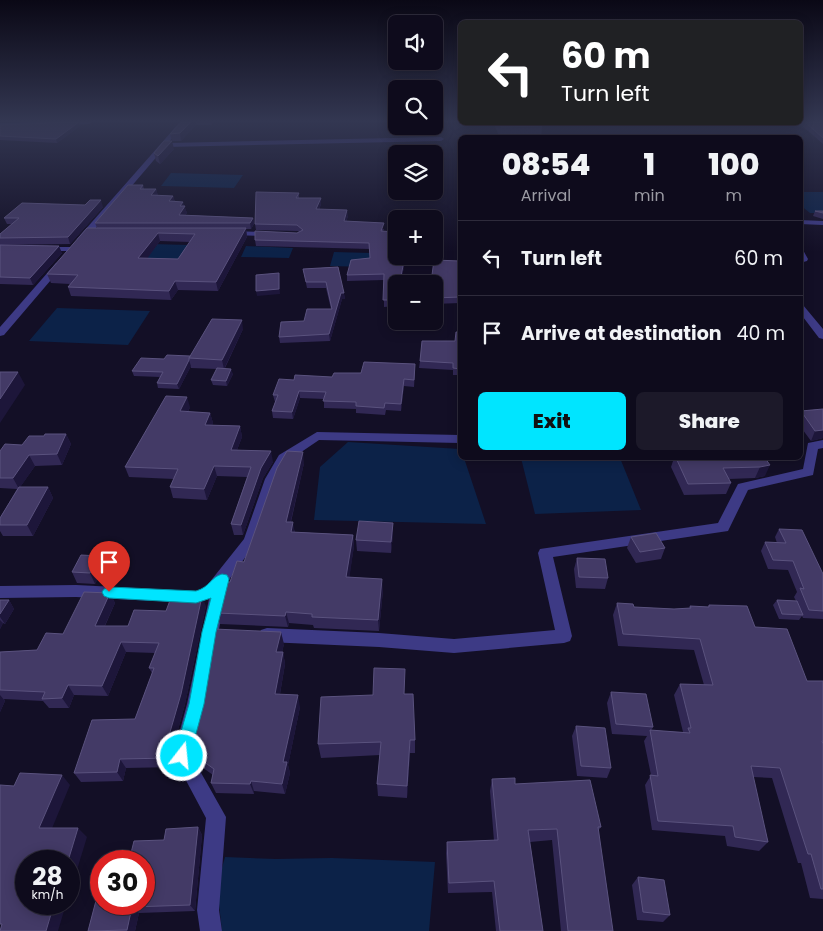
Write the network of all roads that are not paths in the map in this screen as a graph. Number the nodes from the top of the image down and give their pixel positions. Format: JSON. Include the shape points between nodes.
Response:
{"nodes":[{"id":1,"x":146,"y":165,"type":"edge"},
{"id":2,"x":803,"y":222,"type":"edge"},
{"id":3,"x":823,"y":223,"type":"edge"},
{"id":4,"x":218,"y":232,"type":"edge"},
{"id":5,"x":86,"y":233,"type":"junction"},
{"id":6,"x":96,"y":233,"type":"edge"},
{"id":7,"x":280,"y":234,"type":"edge"},
{"id":8,"x":36,"y":248,"type":"edge"},
{"id":9,"x":73,"y":249,"type":"junction"},
{"id":10,"x":803,"y":311,"type":"edge"},
{"id":11,"x":0,"y":333,"type":"edge"},
{"id":12,"x":823,"y":336,"type":"edge"},
{"id":13,"x":458,"y":439,"type":"edge"},
{"id":14,"x":823,"y":444,"type":"edge"},
{"id":15,"x":222,"y":579,"type":"junction"},
{"id":16,"x":0,"y":592,"type":"edge"},
{"id":17,"x":249,"y":634,"type":"edge"},
{"id":18,"x":211,"y":931,"type":"edge"}],
"edges":[{"from":1,"to":5,"type":"street"},
{"from":2,"to":3,"type":"street"},
{"from":4,"to":7,"type":"street"},
{"from":5,"to":6,"type":"street"},
{"from":5,"to":9,"type":"street"},
{"from":8,"to":9,"type":"street"},
{"from":9,"to":11,"type":"street"},
{"from":10,"to":12,"type":"street"},
{"from":13,"to":15,"type":"street","via":[[318,436],[283,458],[271,479],[250,541]]},
{"from":14,"to":17,"type":"street","via":[[812,446],[810,472],[743,487],[723,527],[545,553],[564,636],[454,646]]},
{"from":15,"to":16,"type":"street","via":[[210,593],[196,597],[76,591]]},
{"from":15,"to":18,"type":"street","via":[[214,632],[182,756],[216,818],[208,910]]}]}
